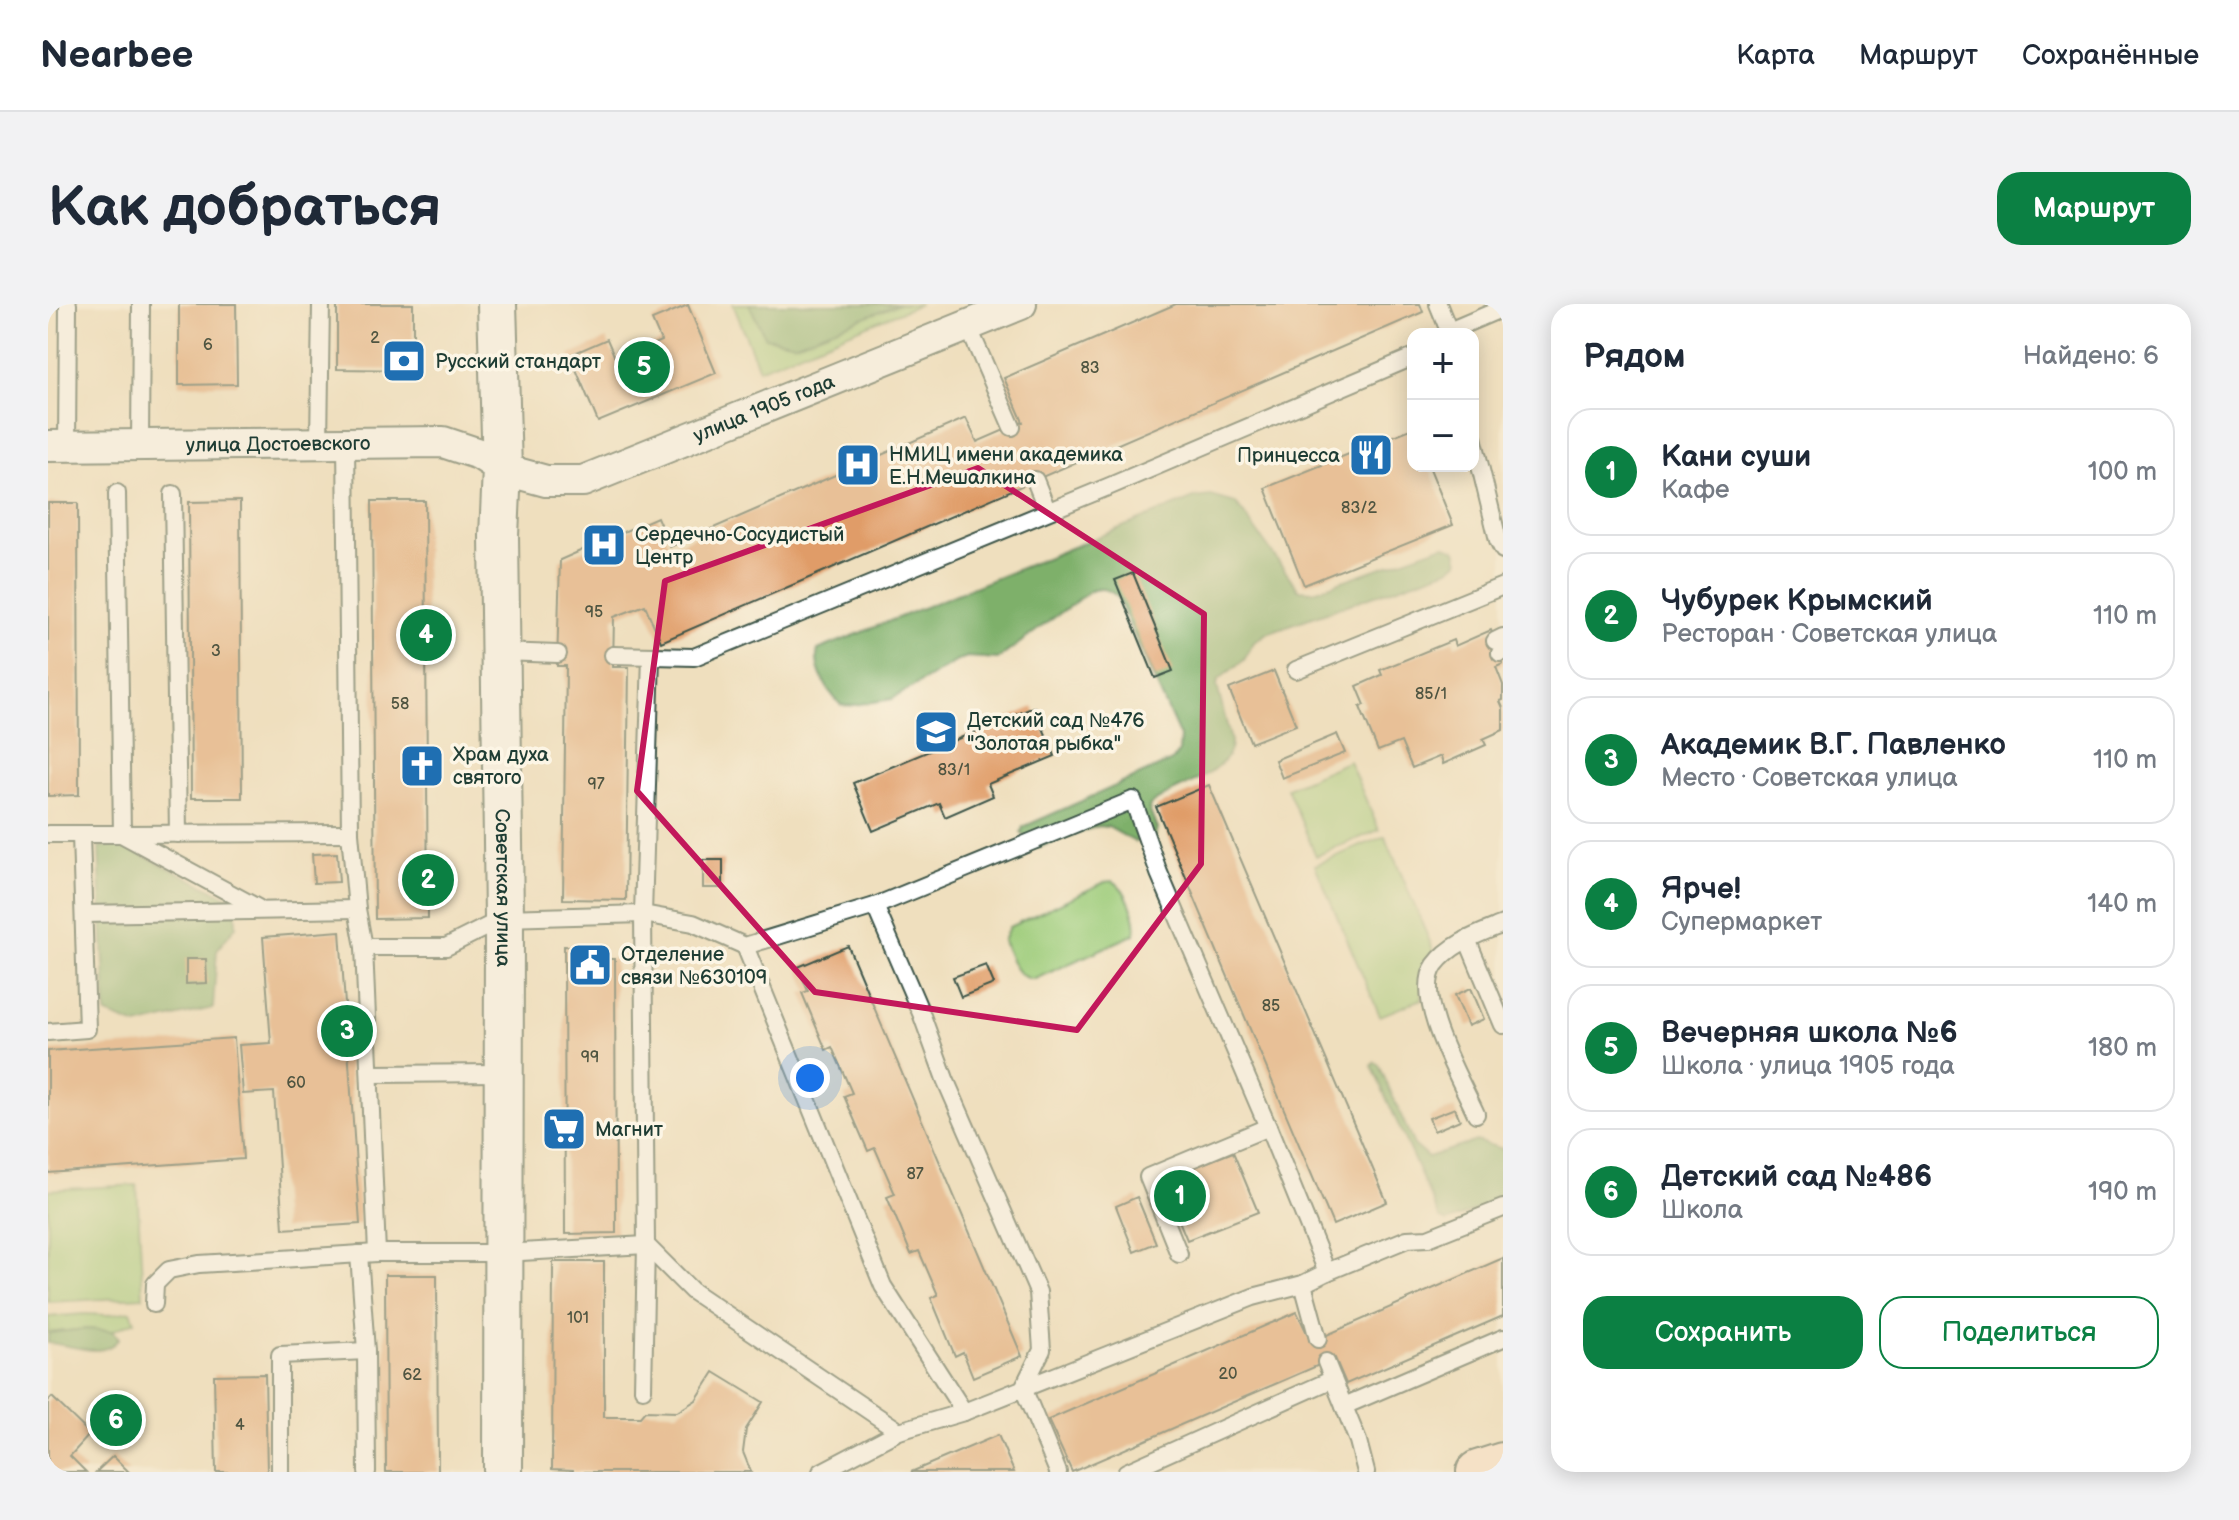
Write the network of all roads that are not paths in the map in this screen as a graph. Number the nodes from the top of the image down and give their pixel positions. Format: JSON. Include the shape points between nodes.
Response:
{"nodes":[{"id":1,"x":68,"y":304,"type":"edge"},
{"id":2,"x":141,"y":304,"type":"edge"},
{"id":3,"x":321,"y":304,"type":"edge"},
{"id":4,"x":497,"y":304,"type":"edge"},
{"id":5,"x":1021,"y":304,"type":"edge"},
{"id":6,"x":1438,"y":304,"type":"edge"},
{"id":7,"x":1503,"y":308,"type":"edge"},
{"id":8,"x":968,"y":326,"type":"junction"},
{"id":9,"x":1447,"y":328,"type":"edge"},
{"id":10,"x":1457,"y":328,"type":"edge"},
{"id":11,"x":1407,"y":360,"type":"edge"},
{"id":12,"x":1012,"y":427,"type":"dead end"},
{"id":13,"x":332,"y":442,"type":"junction"},
{"id":14,"x":140,"y":445,"type":"junction"},
{"id":15,"x":58,"y":446,"type":"edge"},
{"id":16,"x":1479,"y":460,"type":"edge"},
{"id":17,"x":502,"y":469,"type":"junction"},
{"id":18,"x":1035,"y":480,"type":"dead end"},
{"id":19,"x":117,"y":493,"type":"dead end"},
{"id":20,"x":173,"y":494,"type":"dead end"},
{"id":21,"x":1047,"y":510,"type":"junction"},
{"id":22,"x":1501,"y":543,"type":"edge"},
{"id":23,"x":1503,"y":586,"type":"edge"},
{"id":24,"x":502,"y":652,"type":"junction"},
{"id":25,"x":558,"y":654,"type":"dead end"},
{"id":26,"x":613,"y":655,"type":"dead end"},
{"id":27,"x":651,"y":656,"type":"junction"},
{"id":28,"x":1296,"y":670,"type":"dead end"},
{"id":29,"x":350,"y":833,"type":"junction"},
{"id":30,"x":48,"y":834,"type":"edge"},
{"id":31,"x":122,"y":834,"type":"junction"},
{"id":32,"x":178,"y":834,"type":"junction"},
{"id":33,"x":81,"y":835,"type":"junction"},
{"id":34,"x":875,"y":906,"type":"junction"},
{"id":35,"x":357,"y":909,"type":"junction"},
{"id":36,"x":261,"y":910,"type":"junction"},
{"id":37,"x":84,"y":914,"type":"junction"},
{"id":38,"x":643,"y":914,"type":"junction"},
{"id":39,"x":504,"y":918,"type":"junction"},
{"id":40,"x":1503,"y":924,"type":"edge"},
{"id":41,"x":1467,"y":939,"type":"junction"},
{"id":42,"x":745,"y":946,"type":"junction"},
{"id":43,"x":364,"y":947,"type":"junction"},
{"id":44,"x":1503,"y":1025,"type":"edge"},
{"id":45,"x":48,"y":1032,"type":"edge"},
{"id":46,"x":503,"y":1073,"type":"junction"},
{"id":47,"x":371,"y":1074,"type":"junction"},
{"id":48,"x":1476,"y":1114,"type":"dead end"},
{"id":49,"x":1268,"y":1127,"type":"junction"},
{"id":50,"x":1503,"y":1208,"type":"edge"},
{"id":51,"x":646,"y":1245,"type":"junction"},
{"id":52,"x":377,"y":1253,"type":"junction"},
{"id":53,"x":503,"y":1253,"type":"junction"},
{"id":54,"x":359,"y":1254,"type":"junction"},
{"id":55,"x":1179,"y":1254,"type":"dead end"},
{"id":56,"x":1327,"y":1272,"type":"junction"},
{"id":57,"x":1303,"y":1284,"type":"junction"},
{"id":58,"x":154,"y":1304,"type":"dead end"},
{"id":59,"x":1503,"y":1338,"type":"edge"},
{"id":60,"x":1318,"y":1339,"type":"dead end"},
{"id":61,"x":366,"y":1351,"type":"junction"},
{"id":62,"x":1326,"y":1362,"type":"dead end"},
{"id":63,"x":1333,"y":1379,"type":"junction"},
{"id":64,"x":1023,"y":1388,"type":"junction"},
{"id":65,"x":643,"y":1389,"type":"dead end"},
{"id":66,"x":1344,"y":1406,"type":"junction"},
{"id":67,"x":964,"y":1412,"type":"junction"},
{"id":68,"x":899,"y":1431,"type":"junction"},
{"id":69,"x":1503,"y":1464,"type":"edge"},
{"id":70,"x":280,"y":1472,"type":"edge"},
{"id":71,"x":367,"y":1472,"type":"edge"},
{"id":72,"x":503,"y":1472,"type":"edge"},
{"id":73,"x":821,"y":1472,"type":"edge"},
{"id":74,"x":1058,"y":1472,"type":"edge"},
{"id":75,"x":1126,"y":1472,"type":"edge"},
{"id":76,"x":1366,"y":1472,"type":"edge"},
{"id":77,"x":1478,"y":1472,"type":"edge"}],
"edges":[{"from":1,"to":15,"type":"lane"},
{"from":2,"to":14,"type":"lane"},
{"from":3,"to":13,"type":"lane"},
{"from":4,"to":17,"type":"street","name":"Советская улица"},
{"from":5,"to":8,"type":"street","name":"улица 1905 года"},
{"from":6,"to":9,"type":"lane"},
{"from":7,"to":10,"type":"lane"},
{"from":8,"to":12,"type":"lane"},
{"from":8,"to":17,"type":"street","name":"улица 1905 года","via":[[583,481],[546,481]]},
{"from":11,"to":21,"type":"lane"},
{"from":13,"to":14,"type":"street","name":"улица Достоевского"},
{"from":13,"to":17,"type":"street","name":"улица Достоевского","via":[[443,442],[479,454]]},
{"from":13,"to":29,"type":"lane"},
{"from":14,"to":15,"type":"street","name":"улица Достоевского"},
{"from":16,"to":22,"type":"lane"},
{"from":17,"to":24,"type":"street","name":"Советская улица"},
{"from":18,"to":21,"type":"lane"},
{"from":19,"to":31,"type":"lane"},
{"from":20,"to":32,"type":"lane"},
{"from":21,"to":27,"type":"lane","via":[[694,657]]},
{"from":23,"to":28,"type":"lane"},
{"from":24,"to":25,"type":"lane"},
{"from":24,"to":39,"type":"street","name":"Советская улица"},
{"from":26,"to":27,"type":"lane"},
{"from":27,"to":38,"type":"lane"},
{"from":29,"to":32,"type":"lane"},
{"from":29,"to":35,"type":"lane"},
{"from":30,"to":33,"type":"lane"},
{"from":31,"to":32,"type":"lane"},
{"from":31,"to":33,"type":"lane"},
{"from":31,"to":36,"type":"lane"},
{"from":33,"to":37,"type":"lane"},
{"from":34,"to":42,"type":"lane"},
{"from":34,"to":49,"type":"lane","via":[[1133,800]]},
{"from":34,"to":64,"type":"lane","via":[[1038,1292],[1042,1350]]},
{"from":35,"to":36,"type":"lane"},
{"from":35,"to":43,"type":"lane"},
{"from":36,"to":37,"type":"lane"},
{"from":37,"to":45,"type":"lane","via":[[87,1029]]},
{"from":38,"to":39,"type":"lane"},
{"from":38,"to":42,"type":"lane","via":[[693,923]]},
{"from":38,"to":51,"type":"lane"},
{"from":39,"to":43,"type":"lane","via":[[446,947]]},
{"from":39,"to":46,"type":"street","name":"Советская улица"},
{"from":40,"to":41,"type":"lane"},
{"from":41,"to":44,"type":"lane"},
{"from":41,"to":48,"type":"lane","via":[[1436,963],[1428,993]]},
{"from":42,"to":67,"type":"lane","via":[[883,1286]]},
{"from":43,"to":47,"type":"lane"},
{"from":46,"to":47,"type":"lane"},
{"from":46,"to":53,"type":"street","name":"Советская улица"},
{"from":47,"to":52,"type":"lane"},
{"from":49,"to":55,"type":"lane","via":[[1148,1177]]},
{"from":49,"to":56,"type":"lane"},
{"from":50,"to":56,"type":"lane"},
{"from":51,"to":53,"type":"lane"},
{"from":51,"to":65,"type":"lane"},
{"from":51,"to":68,"type":"lane","via":[[692,1291]]},
{"from":52,"to":53,"type":"lane"},
{"from":52,"to":54,"type":"lane"},
{"from":53,"to":72,"type":"street","name":"Советская улица"},
{"from":54,"to":58,"type":"lane","via":[[169,1270],[155,1284]]},
{"from":54,"to":61,"type":"lane"},
{"from":56,"to":57,"type":"lane"},
{"from":57,"to":60,"type":"lane"},
{"from":57,"to":64,"type":"lane","via":[[1253,1297]]},
{"from":59,"to":66,"type":"lane"},
{"from":61,"to":70,"type":"lane","via":[[280,1355]]},
{"from":61,"to":71,"type":"lane"},
{"from":62,"to":63,"type":"lane"},
{"from":63,"to":66,"type":"lane"},
{"from":63,"to":75,"type":"lane"},
{"from":64,"to":67,"type":"lane"},
{"from":64,"to":74,"type":"lane"},
{"from":66,"to":76,"type":"lane"},
{"from":67,"to":68,"type":"lane"},
{"from":68,"to":73,"type":"lane"},
{"from":69,"to":77,"type":"main road"}]}
